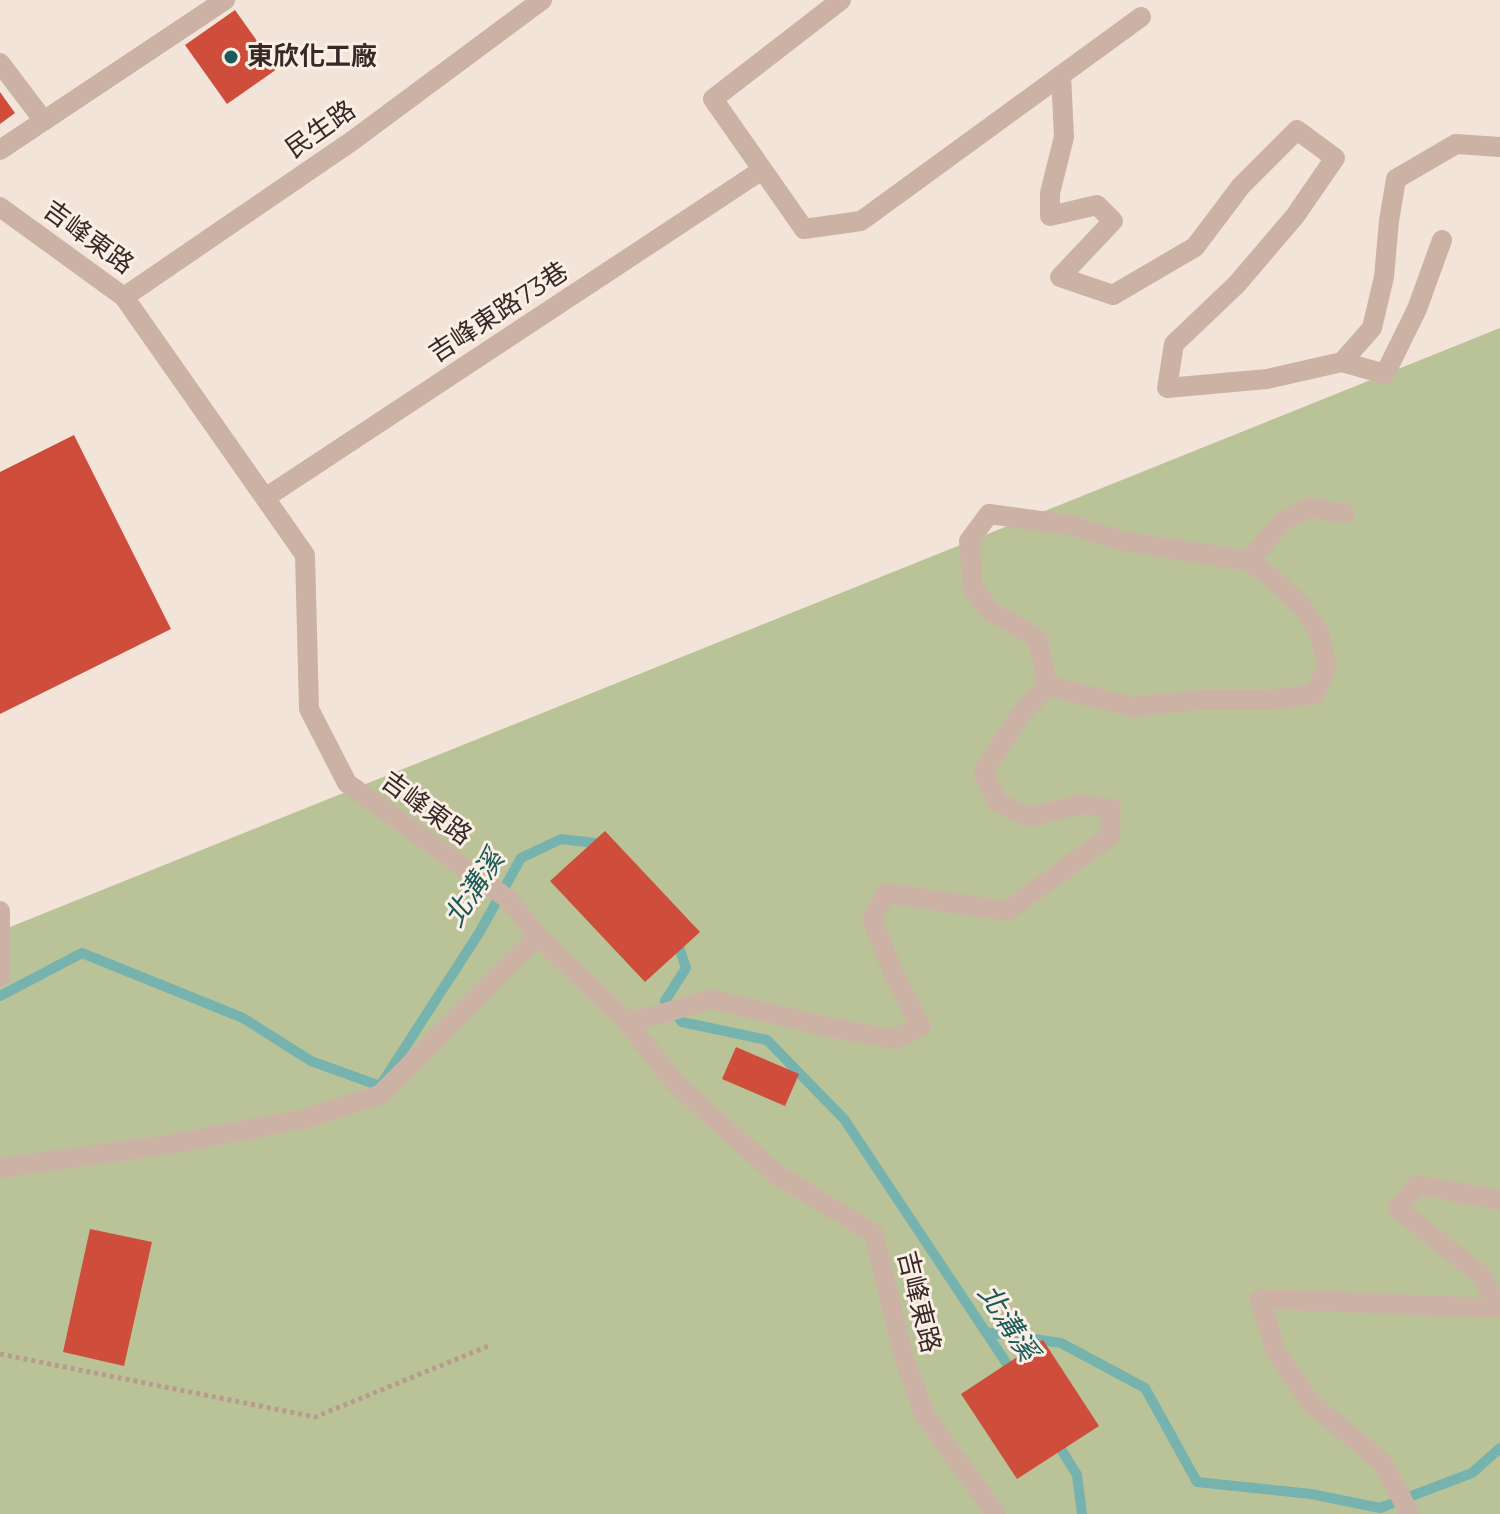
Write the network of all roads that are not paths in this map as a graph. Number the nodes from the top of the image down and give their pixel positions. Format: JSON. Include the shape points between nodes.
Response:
{"nodes":[{"id":1,"x":225,"y":0,"type":"edge"},
{"id":2,"x":542,"y":0,"type":"edge"},
{"id":3,"x":841,"y":0,"type":"edge"},
{"id":4,"x":1141,"y":17,"type":"dead end"},
{"id":5,"x":0,"y":63,"type":"edge"},
{"id":6,"x":1061,"y":75,"type":"junction"},
{"id":7,"x":44,"y":121,"type":"junction"},
{"id":8,"x":1500,"y":147,"type":"edge"},
{"id":9,"x":0,"y":150,"type":"edge"},
{"id":10,"x":762,"y":170,"type":"junction"},
{"id":11,"x":0,"y":207,"type":"edge"},
{"id":12,"x":1442,"y":240,"type":"dead end"},
{"id":13,"x":124,"y":297,"type":"junction"},
{"id":14,"x":1342,"y":362,"type":"junction"},
{"id":15,"x":265,"y":498,"type":"junction"},
{"id":16,"x":1345,"y":514,"type":"dead end"},
{"id":17,"x":1249,"y":561,"type":"junction"},
{"id":18,"x":1048,"y":686,"type":"junction"},
{"id":19,"x":0,"y":912,"type":"edge"},
{"id":20,"x":538,"y":936,"type":"junction"},
{"id":21,"x":0,"y":977,"type":"edge"},
{"id":22,"x":626,"y":1021,"type":"junction"},
{"id":23,"x":0,"y":1168,"type":"edge"},
{"id":24,"x":1500,"y":1200,"type":"edge"},
{"id":25,"x":996,"y":1514,"type":"edge"},
{"id":26,"x":1410,"y":1514,"type":"edge"}],
"edges":[{"from":1,"to":7,"type":"street"},
{"from":2,"to":13,"type":"street","name":"民生路","via":[[352,141]]},
{"from":3,"to":10,"type":"street","via":[[713,99]]},
{"from":4,"to":6,"type":"street"},
{"from":5,"to":7,"type":"street"},
{"from":6,"to":10,"type":"street","via":[[861,221],[804,229]]},
{"from":6,"to":14,"type":"street","via":[[1064,137],[1050,193],[1050,216],[1097,205],[1113,221],[1060,277],[1113,295],[1195,247],[1241,186],[1297,130],[1335,158],[1295,216],[1237,284],[1174,344],[1167,388],[1267,379]]},
{"from":7,"to":9,"type":"street"},
{"from":8,"to":14,"type":"street","via":[[1456,144],[1396,179],[1372,328]]},
{"from":10,"to":15,"type":"street","name":"吉峰東路73巷"},
{"from":11,"to":13,"type":"street","name":"吉峰東路"},
{"from":12,"to":14,"type":"street","via":[[1417,309],[1385,374]]},
{"from":13,"to":15,"type":"street","name":"吉峰東路"},
{"from":15,"to":20,"type":"street","name":"吉峰東路","via":[[305,555],[309,709],[347,783],[508,899]]},
{"from":16,"to":17,"type":"street","via":[[1309,507],[1282,522]]},
{"from":17,"to":18,"type":"street","via":[[1302,606],[1319,633],[1327,665],[1315,694],[1133,707]]},
{"from":17,"to":18,"type":"street","via":[[989,514],[969,541],[973,588],[989,610],[1037,638]]},
{"from":18,"to":22,"type":"street","via":[[1020,715],[984,771],[997,802],[1029,817],[1084,804],[1111,809],[1110,836],[1007,911],[886,893],[872,920],[921,1026],[895,1039],[711,999]]},
{"from":19,"to":21,"type":"street"},
{"from":20,"to":22,"type":"street","name":"吉峰東路"},
{"from":20,"to":23,"type":"street","via":[[380,1095],[304,1119]]},
{"from":22,"to":25,"type":"street","name":"吉峰東路","via":[[676,1084],[776,1174],[874,1234],[903,1355],[925,1416]]},
{"from":24,"to":26,"type":"street","via":[[1417,1185],[1398,1209],[1482,1276],[1498,1308],[1260,1299],[1276,1352],[1311,1403],[1382,1462]]}]}
